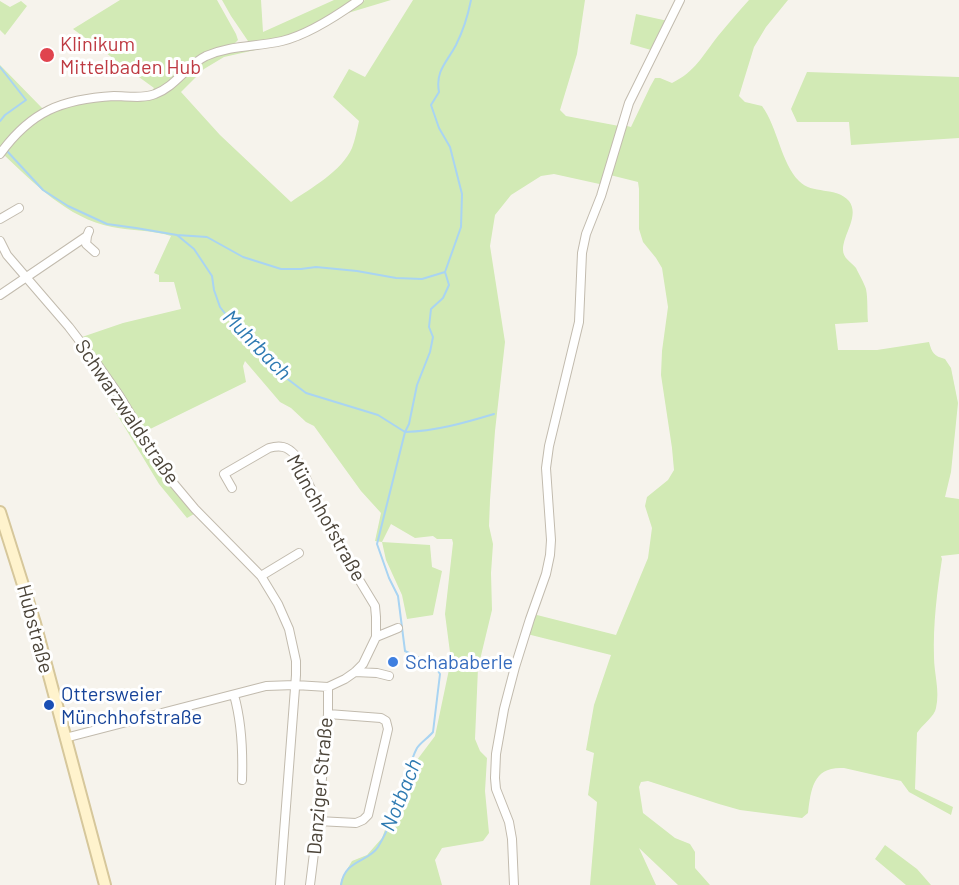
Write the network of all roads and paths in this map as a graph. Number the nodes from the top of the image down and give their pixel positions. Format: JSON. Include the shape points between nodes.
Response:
{"nodes":[{"id":1,"x":359,"y":0,"type":"edge"},
{"id":2,"x":680,"y":0,"type":"edge"},
{"id":3,"x":1,"y":153,"type":"edge"},
{"id":4,"x":19,"y":208,"type":"dead end"},
{"id":5,"x":0,"y":219,"type":"edge"},
{"id":6,"x":0,"y":241,"type":"edge"},
{"id":7,"x":95,"y":252,"type":"dead end"},
{"id":8,"x":26,"y":278,"type":"junction"},
{"id":9,"x":0,"y":294,"type":"edge"},
{"id":10,"x":232,"y":488,"type":"dead end"},
{"id":11,"x":0,"y":512,"type":"edge"},
{"id":12,"x":299,"y":553,"type":"dead end"},
{"id":13,"x":261,"y":576,"type":"junction"},
{"id":14,"x":398,"y":628,"type":"dead end"},
{"id":15,"x":376,"y":637,"type":"junction"},
{"id":16,"x":355,"y":672,"type":"junction"},
{"id":17,"x":389,"y":676,"type":"dead end"},
{"id":18,"x":295,"y":685,"type":"junction"},
{"id":19,"x":328,"y":687,"type":"junction"},
{"id":20,"x":234,"y":695,"type":"junction"},
{"id":21,"x":328,"y":714,"type":"junction"},
{"id":22,"x":65,"y":738,"type":"junction"},
{"id":23,"x":242,"y":780,"type":"dead end"},
{"id":24,"x":318,"y":820,"type":"junction"},
{"id":25,"x":105,"y":885,"type":"edge"},
{"id":26,"x":280,"y":885,"type":"edge"},
{"id":27,"x":310,"y":885,"type":"edge"},
{"id":28,"x":514,"y":885,"type":"edge"}],
"edges":[{"from":1,"to":3,"type":"street","via":[[285,40],[236,47],[203,57],[154,95],[98,97],[50,109],[19,130]]},
{"from":2,"to":28,"type":"street","via":[[629,103],[582,253],[579,322],[546,468],[550,555],[515,667],[496,754],[496,789],[512,838]]},
{"from":4,"to":5,"type":"street"},
{"from":6,"to":8,"type":"street","name":"Schwarzwaldstraße"},
{"from":7,"to":8,"type":"street","via":[[86,244],[88,233]]},
{"from":8,"to":9,"type":"street"},
{"from":8,"to":13,"type":"street","name":"Schwarzwaldstraße","via":[[98,365],[169,478]]},
{"from":10,"to":15,"type":"street","name":"Münchhofstraße","via":[[224,474],[268,448],[291,450],[335,540],[375,606]]},
{"from":11,"to":22,"type":"main road","name":"Hubstraße"},
{"from":12,"to":13,"type":"street"},
{"from":13,"to":18,"type":"street","name":"Schwarzwaldstraße","via":[[289,629],[296,661]]},
{"from":14,"to":15,"type":"street"},
{"from":15,"to":16,"type":"street","name":"Münchhofstraße"},
{"from":16,"to":17,"type":"street"},
{"from":16,"to":19,"type":"street","name":"Münchhofstraße"},
{"from":18,"to":19,"type":"street"},
{"from":18,"to":20,"type":"street","via":[[266,686]]},
{"from":18,"to":26,"type":"street","name":"Schwarzwaldstraße"},
{"from":19,"to":21,"type":"street","name":"Danziger Straße"},
{"from":20,"to":22,"type":"street"},
{"from":20,"to":23,"type":"street","via":[[242,730]]},
{"from":21,"to":24,"type":"street","name":"Danziger Straße"},
{"from":21,"to":24,"type":"street","via":[[381,718],[388,729],[368,815],[356,824]]},
{"from":22,"to":25,"type":"main road","name":"Hubstraße"},
{"from":24,"to":27,"type":"street","name":"Danziger Straße"}]}
